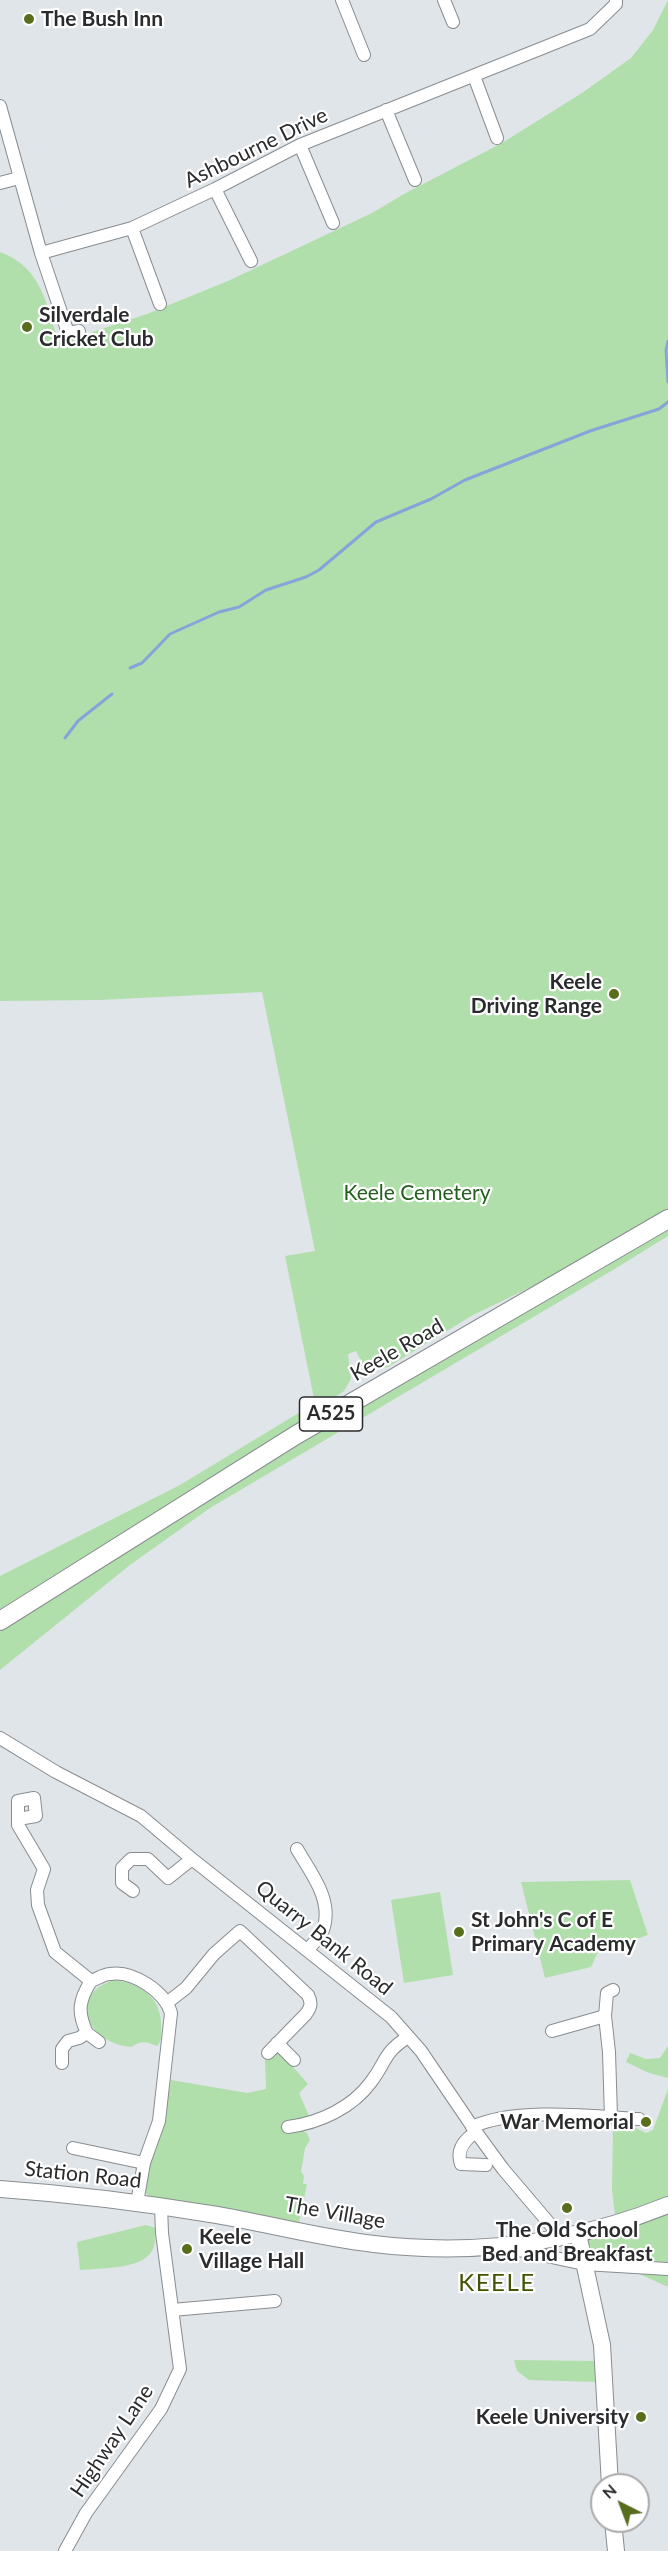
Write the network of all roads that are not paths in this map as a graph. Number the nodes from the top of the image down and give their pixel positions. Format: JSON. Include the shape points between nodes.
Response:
{"nodes":[{"id":1,"x":342,"y":0,"type":"edge"},
{"id":2,"x":444,"y":0,"type":"edge"},
{"id":3,"x":616,"y":0,"type":"edge"},
{"id":4,"x":453,"y":22,"type":"dead end"},
{"id":5,"x":364,"y":55,"type":"dead end"},
{"id":6,"x":474,"y":76,"type":"junction"},
{"id":7,"x":0,"y":106,"type":"edge"},
{"id":8,"x":386,"y":110,"type":"junction"},
{"id":9,"x":497,"y":138,"type":"dead end"},
{"id":10,"x":300,"y":145,"type":"junction"},
{"id":11,"x":19,"y":178,"type":"junction"},
{"id":12,"x":415,"y":180,"type":"dead end"},
{"id":13,"x":0,"y":183,"type":"edge"},
{"id":14,"x":215,"y":189,"type":"junction"},
{"id":15,"x":333,"y":223,"type":"dead end"},
{"id":16,"x":132,"y":228,"type":"junction"},
{"id":17,"x":41,"y":253,"type":"junction"},
{"id":18,"x":251,"y":261,"type":"dead end"},
{"id":19,"x":160,"y":304,"type":"dead end"},
{"id":20,"x":79,"y":331,"type":"dead end"},
{"id":21,"x":668,"y":1219,"type":"edge"},
{"id":22,"x":0,"y":1621,"type":"edge"},
{"id":23,"x":0,"y":1738,"type":"edge"},
{"id":24,"x":18,"y":1819,"type":"dead end"},
{"id":25,"x":297,"y":1849,"type":"dead end"},
{"id":26,"x":192,"y":1859,"type":"junction"},
{"id":27,"x":133,"y":1891,"type":"dead end"},
{"id":28,"x":308,"y":1950,"type":"junction"},
{"id":29,"x":92,"y":1981,"type":"junction"},
{"id":30,"x":613,"y":1990,"type":"dead end"},
{"id":31,"x":168,"y":2002,"type":"junction"},
{"id":32,"x":605,"y":2016,"type":"junction"},
{"id":33,"x":552,"y":2031,"type":"dead end"},
{"id":34,"x":87,"y":2033,"type":"junction"},
{"id":35,"x":408,"y":2037,"type":"junction"},
{"id":36,"x":99,"y":2042,"type":"dead end"},
{"id":37,"x":277,"y":2043,"type":"junction"},
{"id":38,"x":268,"y":2053,"type":"dead end"},
{"id":39,"x":294,"y":2060,"type":"dead end"},
{"id":40,"x":62,"y":2063,"type":"dead end"},
{"id":41,"x":611,"y":2117,"type":"junction"},
{"id":42,"x":639,"y":2119,"type":"dead end"},
{"id":43,"x":288,"y":2127,"type":"dead end"},
{"id":44,"x":474,"y":2130,"type":"junction"},
{"id":45,"x":73,"y":2148,"type":"dead end"},
{"id":46,"x":144,"y":2163,"type":"junction"},
{"id":47,"x":486,"y":2165,"type":"dead end"},
{"id":48,"x":0,"y":2189,"type":"edge"},
{"id":49,"x":137,"y":2203,"type":"junction"},
{"id":50,"x":668,"y":2205,"type":"edge"},
{"id":51,"x":161,"y":2206,"type":"junction"},
{"id":52,"x":578,"y":2234,"type":"junction"},
{"id":53,"x":558,"y":2240,"type":"junction"},
{"id":54,"x":504,"y":2247,"type":"junction"},
{"id":55,"x":584,"y":2264,"type":"junction"},
{"id":56,"x":668,"y":2269,"type":"edge"},
{"id":57,"x":275,"y":2301,"type":"dead end"},
{"id":58,"x":172,"y":2310,"type":"junction"},
{"id":59,"x":609,"y":2473,"type":"edge"},
{"id":60,"x":614,"y":2533,"type":"edge"},
{"id":61,"x":65,"y":2551,"type":"edge"},
{"id":62,"x":616,"y":2551,"type":"edge"}],
"edges":[{"from":1,"to":5,"type":"street"},
{"from":2,"to":4,"type":"street"},
{"from":3,"to":6,"type":"street","name":"Ashbourne Drive","via":[[590,29]]},
{"from":6,"to":8,"type":"street","name":"Ashbourne Drive"},
{"from":6,"to":9,"type":"street"},
{"from":7,"to":11,"type":"street"},
{"from":8,"to":10,"type":"street","name":"Ashbourne Drive"},
{"from":8,"to":12,"type":"street"},
{"from":10,"to":14,"type":"street","name":"Ashbourne Drive"},
{"from":10,"to":15,"type":"street"},
{"from":11,"to":13,"type":"street"},
{"from":11,"to":17,"type":"street"},
{"from":14,"to":16,"type":"street","name":"Ashbourne Drive"},
{"from":14,"to":18,"type":"street"},
{"from":16,"to":17,"type":"street","name":"Ashbourne Drive"},
{"from":16,"to":19,"type":"street"},
{"from":17,"to":20,"type":"street","via":[[68,333]]},
{"from":21,"to":22,"type":"main road","name":"Keele Road","number":"A525","via":[[296,1435]]},
{"from":23,"to":26,"type":"street","name":"Quarry Bank Road","via":[[141,1816]]},
{"from":24,"to":29,"type":"street","via":[[44,1869],[37,1890],[38,1905],[55,1952]]},
{"from":25,"to":28,"type":"street","via":[[324,1895],[327,1908],[324,1929]]},
{"from":26,"to":27,"type":"street","via":[[168,1878],[148,1859],[131,1859],[122,1868],[122,1883]]},
{"from":26,"to":28,"type":"street","name":"Quarry Bank Road"},
{"from":28,"to":35,"type":"street","name":"Quarry Bank Road","via":[[391,2017]]},
{"from":29,"to":31,"type":"street","via":[[110,1974],[126,1976],[154,1989]]},
{"from":29,"to":34,"type":"street","via":[[79,2006]]},
{"from":30,"to":32,"type":"street","via":[[605,1998]]},
{"from":31,"to":37,"type":"street","via":[[240,1931],[311,2001],[306,2014]]},
{"from":31,"to":46,"type":"street","via":[[171,2013],[159,2121]]},
{"from":32,"to":33,"type":"street"},
{"from":32,"to":41,"type":"street","via":[[615,2103]]},
{"from":34,"to":36,"type":"street"},
{"from":34,"to":40,"type":"street","via":[[68,2041],[62,2049]]},
{"from":35,"to":43,"type":"street","via":[[392,2047],[362,2094],[321,2120]]},
{"from":35,"to":44,"type":"street","name":"Quarry Bank Road"},
{"from":37,"to":38,"type":"street"},
{"from":37,"to":39,"type":"street"},
{"from":41,"to":42,"type":"street"},
{"from":41,"to":44,"type":"street","via":[[517,2115],[486,2120]]},
{"from":44,"to":47,"type":"street","via":[[461,2146],[455,2166]]},
{"from":44,"to":53,"type":"street","name":"Quarry Bank Road","via":[[554,2229]]},
{"from":45,"to":46,"type":"street"},
{"from":46,"to":49,"type":"street"},
{"from":48,"to":49,"type":"street","name":"Station Road"},
{"from":49,"to":51,"type":"street","name":"Station Road"},
{"from":50,"to":52,"type":"street","name":"The Village"},
{"from":51,"to":54,"type":"street","name":"The Village","via":[[373,2244],[427,2249]]},
{"from":51,"to":58,"type":"street","name":"Highway Lane"},
{"from":52,"to":53,"type":"street","name":"The Village"},
{"from":52,"to":55,"type":"street"},
{"from":53,"to":54,"type":"street","name":"The Village"},
{"from":54,"to":55,"type":"street","name":"The Village"},
{"from":55,"to":56,"type":"street","name":"The Village"},
{"from":55,"to":59,"type":"street","via":[[602,2345]]},
{"from":57,"to":58,"type":"street"},
{"from":58,"to":61,"type":"street","name":"Highway Lane","via":[[180,2369],[161,2409],[86,2513]]},
{"from":60,"to":62,"type":"street"}]}
